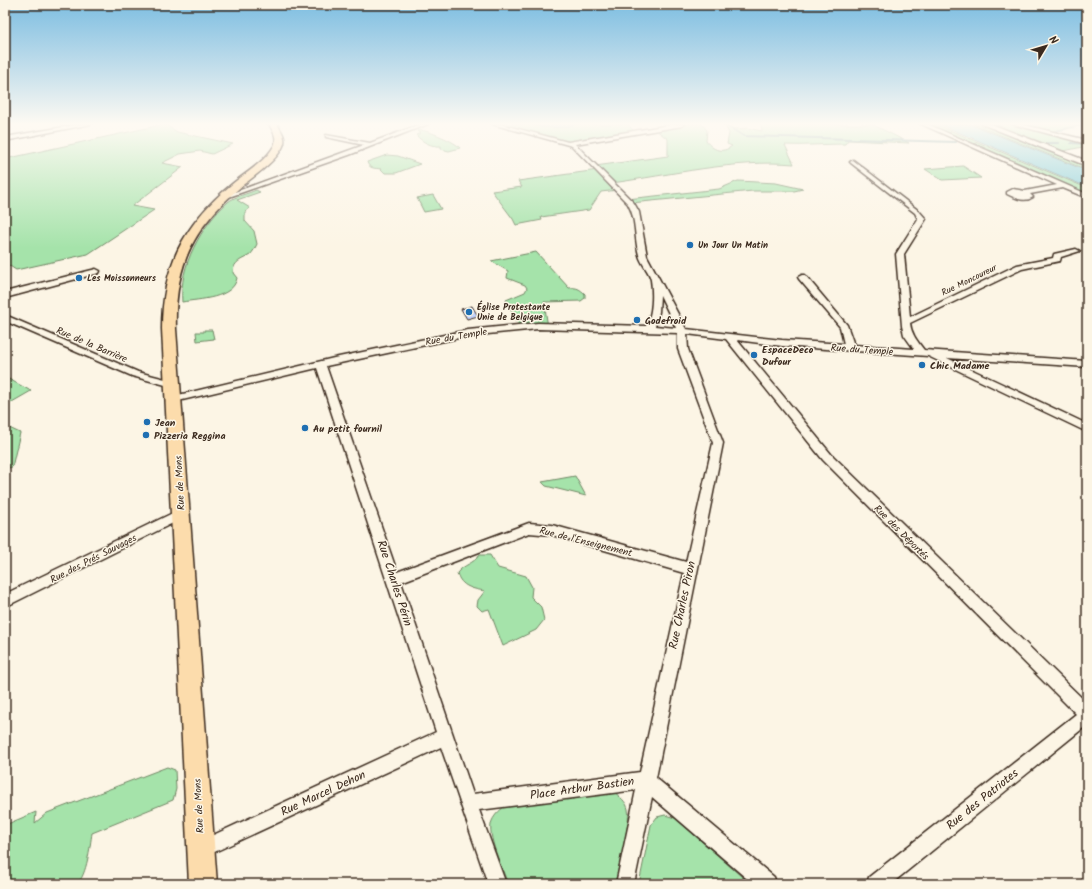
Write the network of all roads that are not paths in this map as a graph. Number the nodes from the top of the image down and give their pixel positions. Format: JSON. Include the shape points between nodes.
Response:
{"nodes":[{"id":1,"x":258,"y":165,"type":"edge"},
{"id":2,"x":312,"y":165,"type":"edge"},
{"id":3,"x":594,"y":165,"type":"edge"},
{"id":4,"x":857,"y":165,"type":"edge"},
{"id":5,"x":1017,"y":165,"type":"edge"},
{"id":6,"x":1064,"y":186,"type":"junction"},
{"id":7,"x":1026,"y":193,"type":"dead end"},
{"id":8,"x":1087,"y":196,"type":"edge"},
{"id":9,"x":224,"y":197,"type":"junction"},
{"id":10,"x":1076,"y":251,"type":"dead end"},
{"id":11,"x":96,"y":271,"type":"dead end"},
{"id":12,"x":802,"y":277,"type":"dead end"},
{"id":13,"x":655,"y":280,"type":"junction"},
{"id":14,"x":5,"y":295,"type":"edge"},
{"id":15,"x":5,"y":318,"type":"edge"},
{"id":16,"x":906,"y":322,"type":"junction"},
{"id":17,"x":649,"y":328,"type":"junction"},
{"id":18,"x":682,"y":330,"type":"junction"},
{"id":19,"x":730,"y":338,"type":"junction"},
{"id":20,"x":850,"y":348,"type":"junction"},
{"id":21,"x":926,"y":353,"type":"junction"},
{"id":22,"x":321,"y":364,"type":"junction"},
{"id":23,"x":1087,"y":364,"type":"edge"},
{"id":24,"x":173,"y":392,"type":"junction"},
{"id":25,"x":1087,"y":428,"type":"edge"},
{"id":26,"x":181,"y":514,"type":"junction"},
{"id":27,"x":690,"y":569,"type":"junction"},
{"id":28,"x":393,"y":579,"type":"junction"},
{"id":29,"x":5,"y":601,"type":"edge"},
{"id":30,"x":1087,"y":715,"type":"edge"},
{"id":31,"x":446,"y":736,"type":"junction"},
{"id":32,"x":646,"y":780,"type":"junction"},
{"id":33,"x":468,"y":803,"type":"junction"},
{"id":34,"x":201,"y":849,"type":"junction"},
{"id":35,"x":203,"y":884,"type":"edge"},
{"id":36,"x":497,"y":884,"type":"edge"},
{"id":37,"x":625,"y":884,"type":"edge"},
{"id":38,"x":767,"y":884,"type":"edge"},
{"id":39,"x":876,"y":884,"type":"edge"}],
"edges":[{"from":1,"to":9,"type":"main road","name":"Rue de Mons"},
{"from":2,"to":9,"type":"street"},
{"from":3,"to":13,"type":"street","via":[[636,212],[643,256]]},
{"from":4,"to":16,"type":"street","via":[[917,212],[922,219],[900,254]]},
{"from":5,"to":6,"type":"street"},
{"from":6,"to":7,"type":"street"},
{"from":6,"to":8,"type":"street"},
{"from":9,"to":24,"type":"main road","name":"Rue de Mons","via":[[190,238],[172,282],[169,305]]},
{"from":10,"to":16,"type":"street","name":"Rue Moncoureur","via":[[1057,256],[1057,259],[1020,267]]},
{"from":11,"to":14,"type":"street"},
{"from":12,"to":20,"type":"street","via":[[844,327]]},
{"from":13,"to":17,"type":"street","via":[[654,316]]},
{"from":13,"to":18,"type":"street"},
{"from":15,"to":24,"type":"street","name":"Rue de la Barrière"},
{"from":16,"to":21,"type":"street","via":[[913,342]]},
{"from":17,"to":18,"type":"street","name":"Rue du Temple"},
{"from":17,"to":22,"type":"street","name":"Rue du Temple","via":[[538,326],[498,329],[447,336]]},
{"from":18,"to":19,"type":"street","name":"Rue du Temple"},
{"from":18,"to":27,"type":"street","name":"Rue Charles Piron","via":[[683,349],[718,443]]},
{"from":19,"to":20,"type":"street","name":"Rue du Temple"},
{"from":19,"to":30,"type":"street","name":"Rue des Déportés","via":[[827,457]]},
{"from":20,"to":21,"type":"street","name":"Rue du Temple"},
{"from":21,"to":23,"type":"street"},
{"from":21,"to":25,"type":"street","name":"Rue du Temple"},
{"from":22,"to":24,"type":"street","name":"Rue du Temple"},
{"from":22,"to":28,"type":"street","name":"Rue Charles Périn"},
{"from":24,"to":26,"type":"main road","name":"Rue de Mons"},
{"from":26,"to":29,"type":"street","name":"Rue des Prés Sauvages"},
{"from":26,"to":34,"type":"main road","name":"Rue de Mons"},
{"from":27,"to":28,"type":"street","name":"Rue de l'Enseignement","via":[[552,530],[529,528]]},
{"from":27,"to":32,"type":"street","name":"Rue Charles Piron"},
{"from":28,"to":31,"type":"street","name":"Rue Charles Périn"},
{"from":30,"to":39,"type":"street","name":"Rue des Patriotes"},
{"from":31,"to":33,"type":"street","name":"Rue Charles Périn"},
{"from":31,"to":34,"type":"street","name":"Rue Marcel Dehon"},
{"from":32,"to":33,"type":"street","name":"Place Arthur Bastien"},
{"from":32,"to":37,"type":"street","name":"Rue Charles Piron"},
{"from":32,"to":38,"type":"street","name":"Place Arthur Bastien"},
{"from":33,"to":36,"type":"street"},
{"from":34,"to":35,"type":"main road","name":"Rue de Mons"}]}
